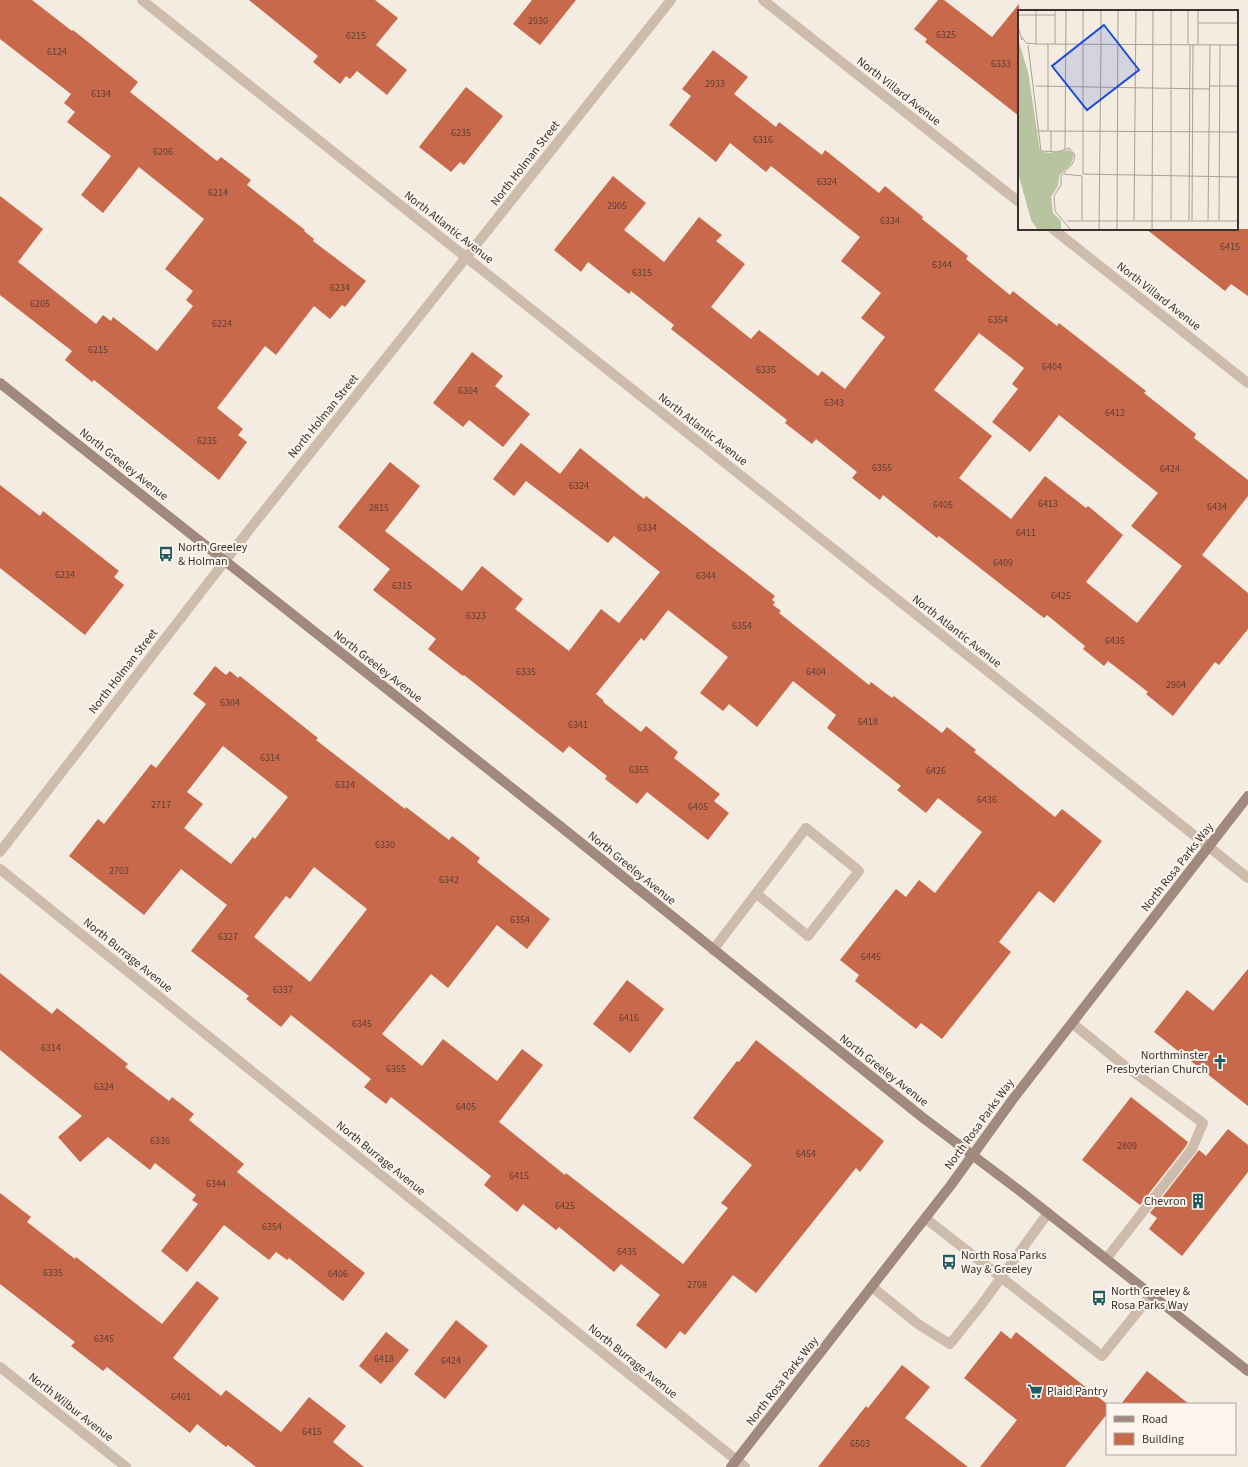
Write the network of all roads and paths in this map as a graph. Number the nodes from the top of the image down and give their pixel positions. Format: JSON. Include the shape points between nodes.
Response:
{"nodes":[{"id":1,"x":142,"y":0,"type":"edge"},
{"id":2,"x":671,"y":0,"type":"edge"},
{"id":3,"x":763,"y":0,"type":"edge"},
{"id":4,"x":1018,"y":201,"type":"edge"},
{"id":5,"x":1054,"y":230,"type":"edge"},
{"id":6,"x":466,"y":257,"type":"junction"},
{"id":7,"x":0,"y":383,"type":"edge"},
{"id":8,"x":1248,"y":383,"type":"edge"},
{"id":9,"x":225,"y":561,"type":"junction"},
{"id":10,"x":1248,"y":796,"type":"edge"},
{"id":11,"x":1209,"y":846,"type":"junction"},
{"id":12,"x":0,"y":852,"type":"edge"},
{"id":13,"x":0,"y":869,"type":"edge"},
{"id":14,"x":1248,"y":878,"type":"edge"},
{"id":15,"x":757,"y":894,"type":"junction"},
{"id":16,"x":713,"y":950,"type":"junction"},
{"id":17,"x":1072,"y":1023,"type":"junction"},
{"id":18,"x":973,"y":1155,"type":"junction"},
{"id":19,"x":1048,"y":1213,"type":"junction"},
{"id":20,"x":925,"y":1218,"type":"junction"},
{"id":21,"x":1106,"y":1258,"type":"junction"},
{"id":22,"x":1002,"y":1277,"type":"junction"},
{"id":23,"x":872,"y":1287,"type":"junction"},
{"id":24,"x":1151,"y":1294,"type":"junction"},
{"id":25,"x":0,"y":1367,"type":"edge"},
{"id":26,"x":1248,"y":1371,"type":"edge"},
{"id":27,"x":734,"y":1464,"type":"edge"},
{"id":28,"x":126,"y":1467,"type":"edge"},
{"id":29,"x":745,"y":1467,"type":"edge"}],
"edges":[{"from":1,"to":6,"type":"street","name":"North Atlantic Avenue"},
{"from":2,"to":6,"type":"street","name":"North Holman Street"},
{"from":3,"to":4,"type":"street","name":"North Villard Avenue"},
{"from":5,"to":8,"type":"street","name":"North Villard Avenue"},
{"from":6,"to":9,"type":"street","name":"North Holman Street"},
{"from":6,"to":11,"type":"street","name":"North Atlantic Avenue"},
{"from":7,"to":9,"type":"main road","name":"North Greeley Avenue"},
{"from":9,"to":12,"type":"street","name":"North Holman Street"},
{"from":9,"to":16,"type":"main road","name":"North Greeley Avenue"},
{"from":10,"to":11,"type":"main road","name":"North Rosa Parks Way"},
{"from":11,"to":14,"type":"street","name":"North Atlantic Avenue"},
{"from":11,"to":17,"type":"main road","name":"North Rosa Parks Way"},
{"from":13,"to":27,"type":"street","name":"North Burrage Avenue"},
{"from":15,"to":15,"type":"street","via":[[806,828],[859,871],[808,936]]},
{"from":15,"to":16,"type":"street"},
{"from":16,"to":18,"type":"main road","name":"North Greeley Avenue"},
{"from":17,"to":18,"type":"main road","name":"North Rosa Parks Way"},
{"from":17,"to":21,"type":"street","via":[[1203,1123],[1192,1149]]},
{"from":18,"to":19,"type":"main road","name":"North Greeley Avenue"},
{"from":18,"to":20,"type":"main road","name":"North Rosa Parks Way"},
{"from":19,"to":21,"type":"main road","name":"North Greeley Avenue"},
{"from":19,"to":22,"type":"street"},
{"from":20,"to":22,"type":"street"},
{"from":20,"to":23,"type":"main road","name":"North Rosa Parks Way"},
{"from":21,"to":24,"type":"main road","name":"North Greeley Avenue"},
{"from":22,"to":23,"type":"street","via":[[950,1344],[918,1324]]},
{"from":22,"to":24,"type":"street","via":[[1102,1356]]},
{"from":23,"to":27,"type":"main road","name":"North Rosa Parks Way"},
{"from":24,"to":26,"type":"main road","name":"North Greeley Avenue"},
{"from":25,"to":28,"type":"street","name":"North Wilbur Avenue"},
{"from":27,"to":29,"type":"street","name":"North Burrage Avenue"}]}
